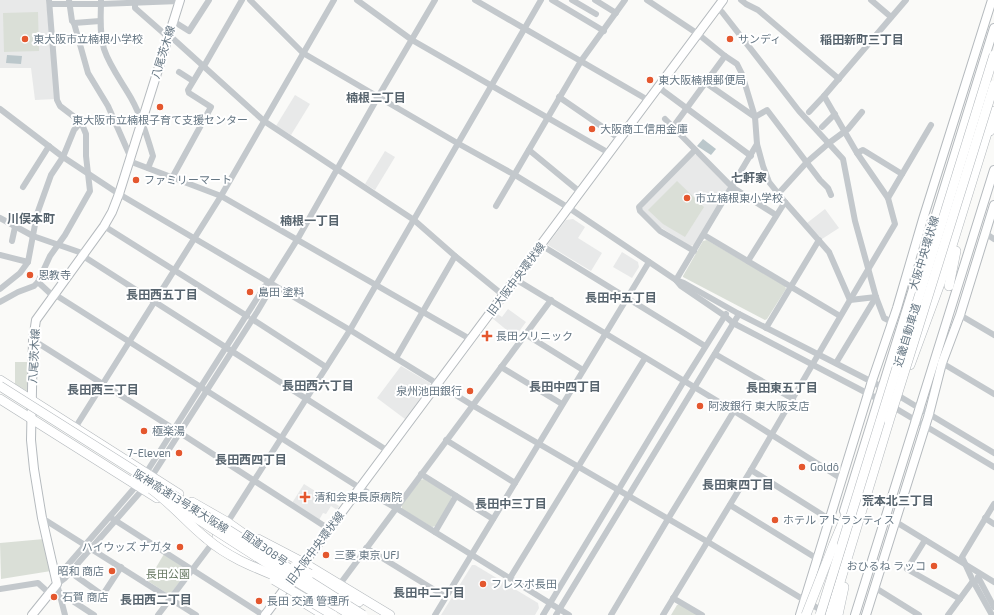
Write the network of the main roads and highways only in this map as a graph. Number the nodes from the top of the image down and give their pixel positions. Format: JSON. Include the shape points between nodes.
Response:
{"nodes":[{"id":1,"x":723,"y":0,"type":"edge"},
{"id":2,"x":992,"y":0,"type":"edge"},
{"id":3,"x":180,"y":1,"type":"edge"},
{"id":4,"x":994,"y":28,"type":"edge"},
{"id":5,"x":994,"y":55,"type":"edge"},
{"id":6,"x":970,"y":73,"type":"junction"},
{"id":7,"x":994,"y":85,"type":"edge"},
{"id":8,"x":994,"y":111,"type":"edge"},
{"id":9,"x":984,"y":119,"type":"dead end"},
{"id":10,"x":994,"y":170,"type":"edge"},
{"id":11,"x":992,"y":178,"type":"edge"},
{"id":12,"x":994,"y":205,"type":"edge"},
{"id":13,"x":923,"y":219,"type":"junction"},
{"id":14,"x":915,"y":282,"type":"junction"},
{"id":15,"x":949,"y":286,"type":"dead end"},
{"id":16,"x":0,"y":380,"type":"edge"},
{"id":17,"x":902,"y":380,"type":"junction"},
{"id":18,"x":0,"y":386,"type":"edge"},
{"id":19,"x":0,"y":393,"type":"edge"},
{"id":20,"x":0,"y":399,"type":"edge"},
{"id":21,"x":32,"y":401,"type":"junction"},
{"id":22,"x":881,"y":418,"type":"junction"},
{"id":23,"x":32,"y":419,"type":"junction"},
{"id":24,"x":911,"y":472,"type":"junction"},
{"id":25,"x":854,"y":478,"type":"junction"},
{"id":26,"x":144,"y":488,"type":"junction"},
{"id":27,"x":890,"y":503,"type":"junction"},
{"id":28,"x":210,"y":519,"type":"junction"},
{"id":29,"x":859,"y":521,"type":"junction"},
{"id":30,"x":227,"y":522,"type":"junction"},
{"id":31,"x":824,"y":535,"type":"junction"},
{"id":32,"x":218,"y":536,"type":"junction"},
{"id":33,"x":833,"y":546,"type":"junction"},
{"id":34,"x":245,"y":563,"type":"junction"},
{"id":35,"x":304,"y":563,"type":"junction"},
{"id":36,"x":298,"y":571,"type":"junction"},
{"id":37,"x":290,"y":581,"type":"junction"},
{"id":38,"x":284,"y":590,"type":"junction"},
{"id":39,"x":311,"y":590,"type":"junction"},
{"id":40,"x":812,"y":612,"type":"edge"},
{"id":41,"x":320,"y":614,"type":"edge"},
{"id":42,"x":32,"y":615,"type":"edge"},
{"id":43,"x":264,"y":615,"type":"edge"},
{"id":44,"x":333,"y":615,"type":"edge"},
{"id":45,"x":343,"y":615,"type":"edge"},
{"id":46,"x":351,"y":615,"type":"edge"},
{"id":47,"x":363,"y":615,"type":"edge"},
{"id":48,"x":367,"y":615,"type":"edge"},
{"id":49,"x":380,"y":615,"type":"edge"},
{"id":50,"x":390,"y":615,"type":"edge"},
{"id":51,"x":800,"y":615,"type":"edge"},
{"id":52,"x":806,"y":615,"type":"edge"},
{"id":53,"x":820,"y":615,"type":"edge"},
{"id":54,"x":829,"y":615,"type":"edge"},
{"id":55,"x":838,"y":615,"type":"edge"},
{"id":56,"x":855,"y":615,"type":"edge"},
{"id":57,"x":866,"y":615,"type":"edge"}],
"edges":[{"from":1,"to":35,"type":"main road","name":"旧大阪中央環状線"},
{"from":2,"to":6,"type":"main road"},
{"from":3,"to":21,"type":"main road","name":"八尾茨木線","via":[[112,212],[36,320],[32,340]]},
{"from":4,"to":6,"type":"main road"},
{"from":4,"to":14,"type":"main road","name":"大阪中央環状線"},
{"from":5,"to":22,"type":"highway","name":"近畿自動車道","bridge":true},
{"from":6,"to":13,"type":"main road"},
{"from":7,"to":17,"type":"highway","name":"近畿自動車道","bridge":true},
{"from":8,"to":15,"type":"highway","via":[[983,160],[955,252]]},
{"from":9,"to":17,"type":"highway","bridge":true,"via":[[988,129],[937,294],[916,351]]},
{"from":10,"to":11,"type":"main road"},
{"from":11,"to":27,"type":"main road"},
{"from":12,"to":24,"type":"main road","via":[[960,315],[942,363]]},
{"from":13,"to":14,"type":"main road","via":[[915,266]]},
{"from":13,"to":31,"type":"main road"},
{"from":14,"to":25,"type":"main road","name":"大阪中央環状線"},
{"from":16,"to":21,"type":"highway","name":"国道308号"},
{"from":17,"to":29,"type":"highway","name":"近畿自動車道","bridge":true},
{"from":18,"to":28,"type":"highway","name":"阪神高速13号東大阪線","bridge":true},
{"from":19,"to":26,"type":"highway","name":"阪神高速13号東大阪線"},
{"from":20,"to":23,"type":"highway","name":"国道308号"},
{"from":21,"to":23,"type":"main road","name":"八尾茨木線"},
{"from":21,"to":30,"type":"highway","name":"国道308号"},
{"from":22,"to":33,"type":"highway","bridge":true},
{"from":22,"to":53,"type":"highway","name":"近畿自動車道","bridge":true},
{"from":23,"to":26,"type":"highway","name":"国道308号"},
{"from":23,"to":42,"type":"main road","name":"八尾茨木線","via":[[34,469],[58,588],[49,593]]},
{"from":24,"to":27,"type":"main road"},
{"from":24,"to":57,"type":"main road"},
{"from":25,"to":31,"type":"main road"},
{"from":25,"to":40,"type":"main road","name":"大阪中央環状線"},
{"from":26,"to":32,"type":"highway","name":"国道308号"},
{"from":26,"to":34,"type":"highway","bridge":true,"via":[[168,501],[211,543]]},
{"from":26,"to":39,"type":"highway","name":"阪神高速13号東大阪線","bridge":true},
{"from":27,"to":56,"type":"main road"},
{"from":28,"to":47,"type":"highway","name":"阪神高速13号東大阪線","bridge":true},
{"from":28,"to":49,"type":"highway","bridge":true},
{"from":29,"to":54,"type":"highway","name":"近畿自動車道"},
{"from":29,"to":55,"type":"highway"},
{"from":30,"to":35,"type":"highway"},
{"from":30,"to":36,"type":"highway","name":"国道308号"},
{"from":31,"to":51,"type":"main road"},
{"from":32,"to":37,"type":"highway","name":"国道308号"},
{"from":32,"to":38,"type":"highway"},
{"from":33,"to":40,"type":"highway","bridge":true},
{"from":33,"to":52,"type":"highway","bridge":true},
{"from":34,"to":39,"type":"highway","bridge":true},
{"from":34,"to":44,"type":"highway","bridge":true},
{"from":35,"to":36,"type":"main road","name":"旧大阪中央環状線"},
{"from":35,"to":50,"type":"highway"},
{"from":36,"to":37,"type":"main road","name":"旧大阪中央環状線"},
{"from":36,"to":48,"type":"highway","name":"国道308号"},
{"from":37,"to":38,"type":"main road","name":"旧大阪中央環状線"},
{"from":37,"to":45,"type":"highway","name":"国道308号"},
{"from":38,"to":41,"type":"highway"},
{"from":38,"to":43,"type":"main road","name":"旧大阪中央環状線"},
{"from":39,"to":46,"type":"highway","name":"阪神高速13号東大阪線","bridge":true}]}
